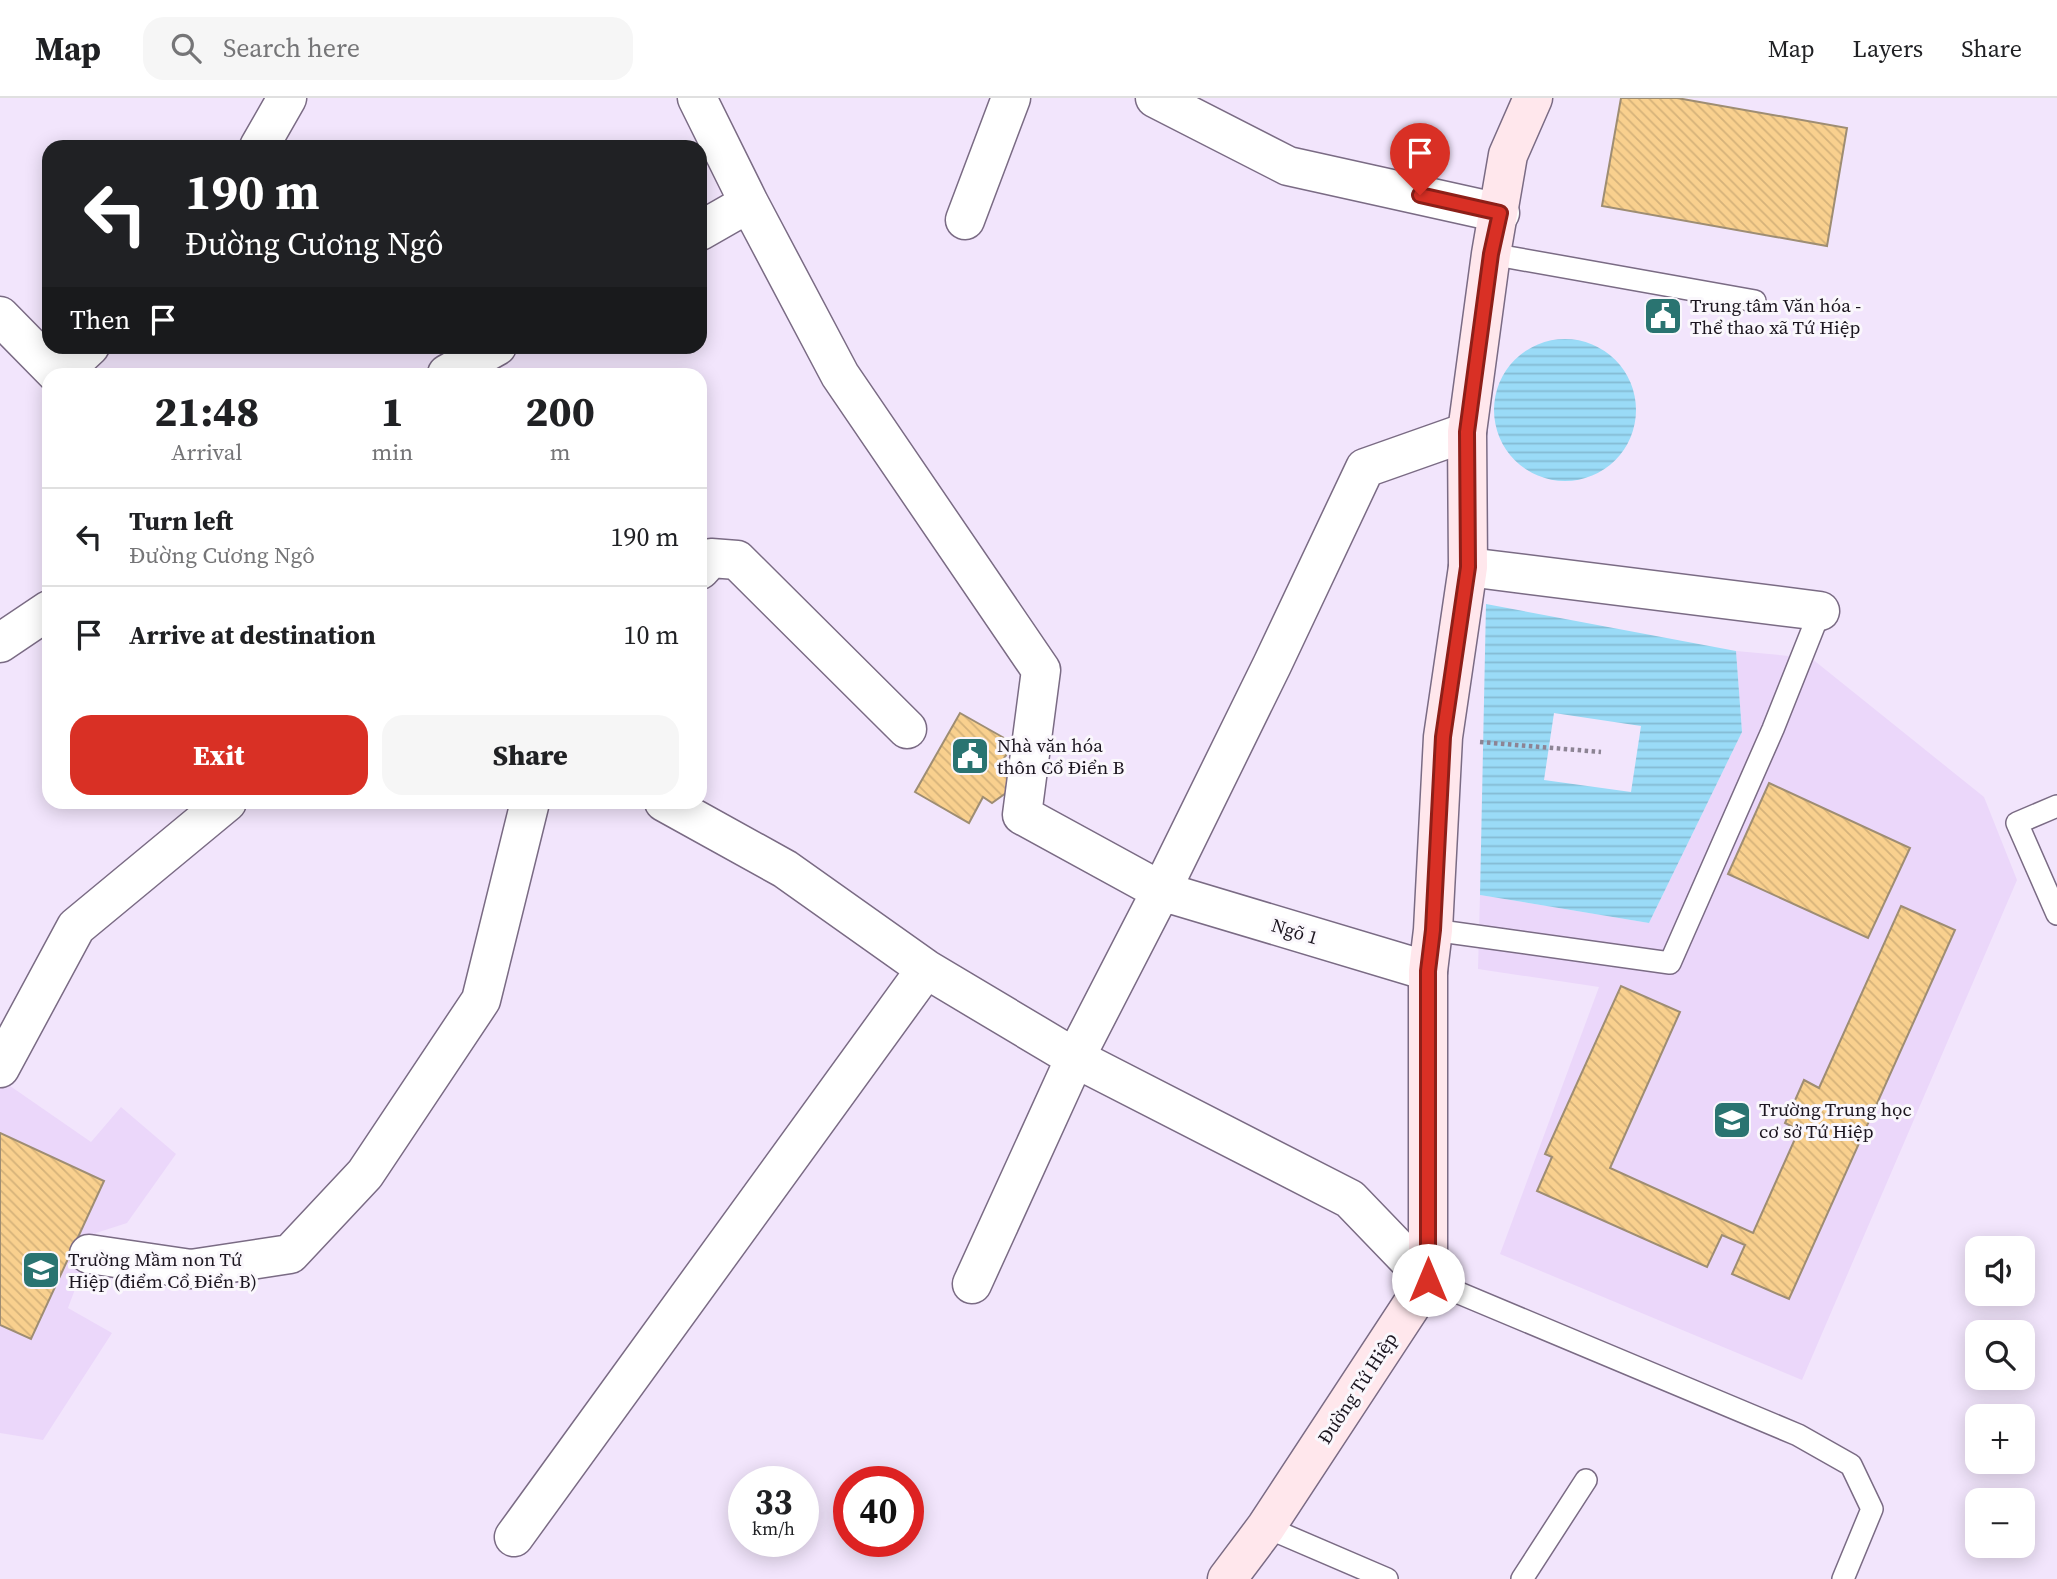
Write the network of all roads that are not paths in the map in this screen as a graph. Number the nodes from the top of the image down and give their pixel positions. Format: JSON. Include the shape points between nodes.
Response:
{"nodes":[{"id":1,"x":287,"y":98,"type":"edge"},
{"id":2,"x":697,"y":98,"type":"edge"},
{"id":3,"x":1011,"y":98,"type":"edge"},
{"id":4,"x":1155,"y":98,"type":"edge"},
{"id":5,"x":1533,"y":98,"type":"edge"},
{"id":6,"x":263,"y":140,"type":"edge"},
{"id":7,"x":749,"y":203,"type":"junction"},
{"id":8,"x":1500,"y":213,"type":"junction"},
{"id":9,"x":965,"y":220,"type":"dead end"},
{"id":10,"x":707,"y":227,"type":"edge"},
{"id":11,"x":1491,"y":254,"type":"junction"},
{"id":12,"x":1755,"y":301,"type":"dead end"},
{"id":13,"x":0,"y":316,"type":"edge"},
{"id":14,"x":81,"y":354,"type":"edge"},
{"id":15,"x":482,"y":354,"type":"edge"},
{"id":16,"x":52,"y":368,"type":"edge"},
{"id":17,"x":65,"y":368,"type":"edge"},
{"id":18,"x":458,"y":368,"type":"edge"},
{"id":19,"x":1467,"y":432,"type":"junction"},
{"id":20,"x":707,"y":562,"type":"edge"},
{"id":21,"x":1468,"y":567,"type":"junction"},
{"id":22,"x":1820,"y":611,"type":"joint"},
{"id":23,"x":42,"y":615,"type":"edge"},
{"id":24,"x":0,"y":642,"type":"edge"},
{"id":25,"x":908,"y":729,"type":"dead end"},
{"id":26,"x":2057,"y":806,"type":"edge"},
{"id":27,"x":219,"y":809,"type":"edge"},
{"id":28,"x":528,"y":809,"type":"edge"},
{"id":29,"x":677,"y":809,"type":"edge"},
{"id":30,"x":1161,"y":891,"type":"junction"},
{"id":31,"x":2057,"y":914,"type":"edge"},
{"id":32,"x":1433,"y":930,"type":"junction"},
{"id":33,"x":926,"y":969,"type":"junction"},
{"id":34,"x":1428,"y":971,"type":"junction"},
{"id":35,"x":1074,"y":1058,"type":"junction"},
{"id":36,"x":0,"y":1068,"type":"edge"},
{"id":37,"x":89,"y":1254,"type":"dead end"},
{"id":38,"x":1428,"y":1280,"type":"junction"},
{"id":39,"x":972,"y":1284,"type":"dead end"},
{"id":40,"x":1586,"y":1480,"type":"dead end"},
{"id":41,"x":1266,"y":1527,"type":"junction"},
{"id":42,"x":514,"y":1537,"type":"dead end"},
{"id":43,"x":1227,"y":1579,"type":"edge"},
{"id":44,"x":1387,"y":1579,"type":"edge"},
{"id":45,"x":1522,"y":1579,"type":"edge"},
{"id":46,"x":1843,"y":1579,"type":"edge"}],
"edges":[{"from":1,"to":6,"type":"street"},
{"from":2,"to":7,"type":"street"},
{"from":3,"to":9,"type":"street"},
{"from":4,"to":8,"type":"street","via":[[1287,166]]},
{"from":5,"to":8,"type":"street","via":[[1508,155]]},
{"from":7,"to":10,"type":"street"},
{"from":7,"to":30,"type":"street","name":"Ngõ 1","via":[[840,375],[1041,670],[1022,815]]},
{"from":8,"to":11,"type":"street"},
{"from":11,"to":12,"type":"lane"},
{"from":11,"to":19,"type":"street"},
{"from":13,"to":16,"type":"street"},
{"from":14,"to":17,"type":"street"},
{"from":15,"to":18,"type":"street"},
{"from":19,"to":21,"type":"street"},
{"from":19,"to":30,"type":"street","via":[[1365,468]]},
{"from":20,"to":25,"type":"street","via":[[737,560]]},
{"from":21,"to":22,"type":"street"},
{"from":21,"to":32,"type":"street","via":[[1443,737]]},
{"from":22,"to":32,"type":"lane","via":[[1670,963]]},
{"from":23,"to":24,"type":"street"},
{"from":26,"to":31,"type":"lane","via":[[2017,823]]},
{"from":27,"to":36,"type":"street","via":[[76,927]]},
{"from":28,"to":37,"type":"street","via":[[481,1000],[365,1174],[290,1254],[191,1269]]},
{"from":29,"to":33,"type":"street","via":[[785,869]]},
{"from":30,"to":34,"type":"street","name":"Ngõ 1"},
{"from":30,"to":35,"type":"street"},
{"from":32,"to":34,"type":"street"},
{"from":33,"to":35,"type":"street"},
{"from":33,"to":42,"type":"street"},
{"from":34,"to":38,"type":"street"},
{"from":35,"to":38,"type":"street","via":[[1350,1199]]},
{"from":35,"to":39,"type":"street"},
{"from":38,"to":41,"type":"street","name":"Đường Tứ Hiệp"},
{"from":38,"to":46,"type":"lane","via":[[1798,1435],[1851,1465],[1872,1509]]},
{"from":40,"to":45,"type":"lane"},
{"from":41,"to":43,"type":"street","name":"Đường Tứ Hiệp"},
{"from":41,"to":44,"type":"lane"}]}
